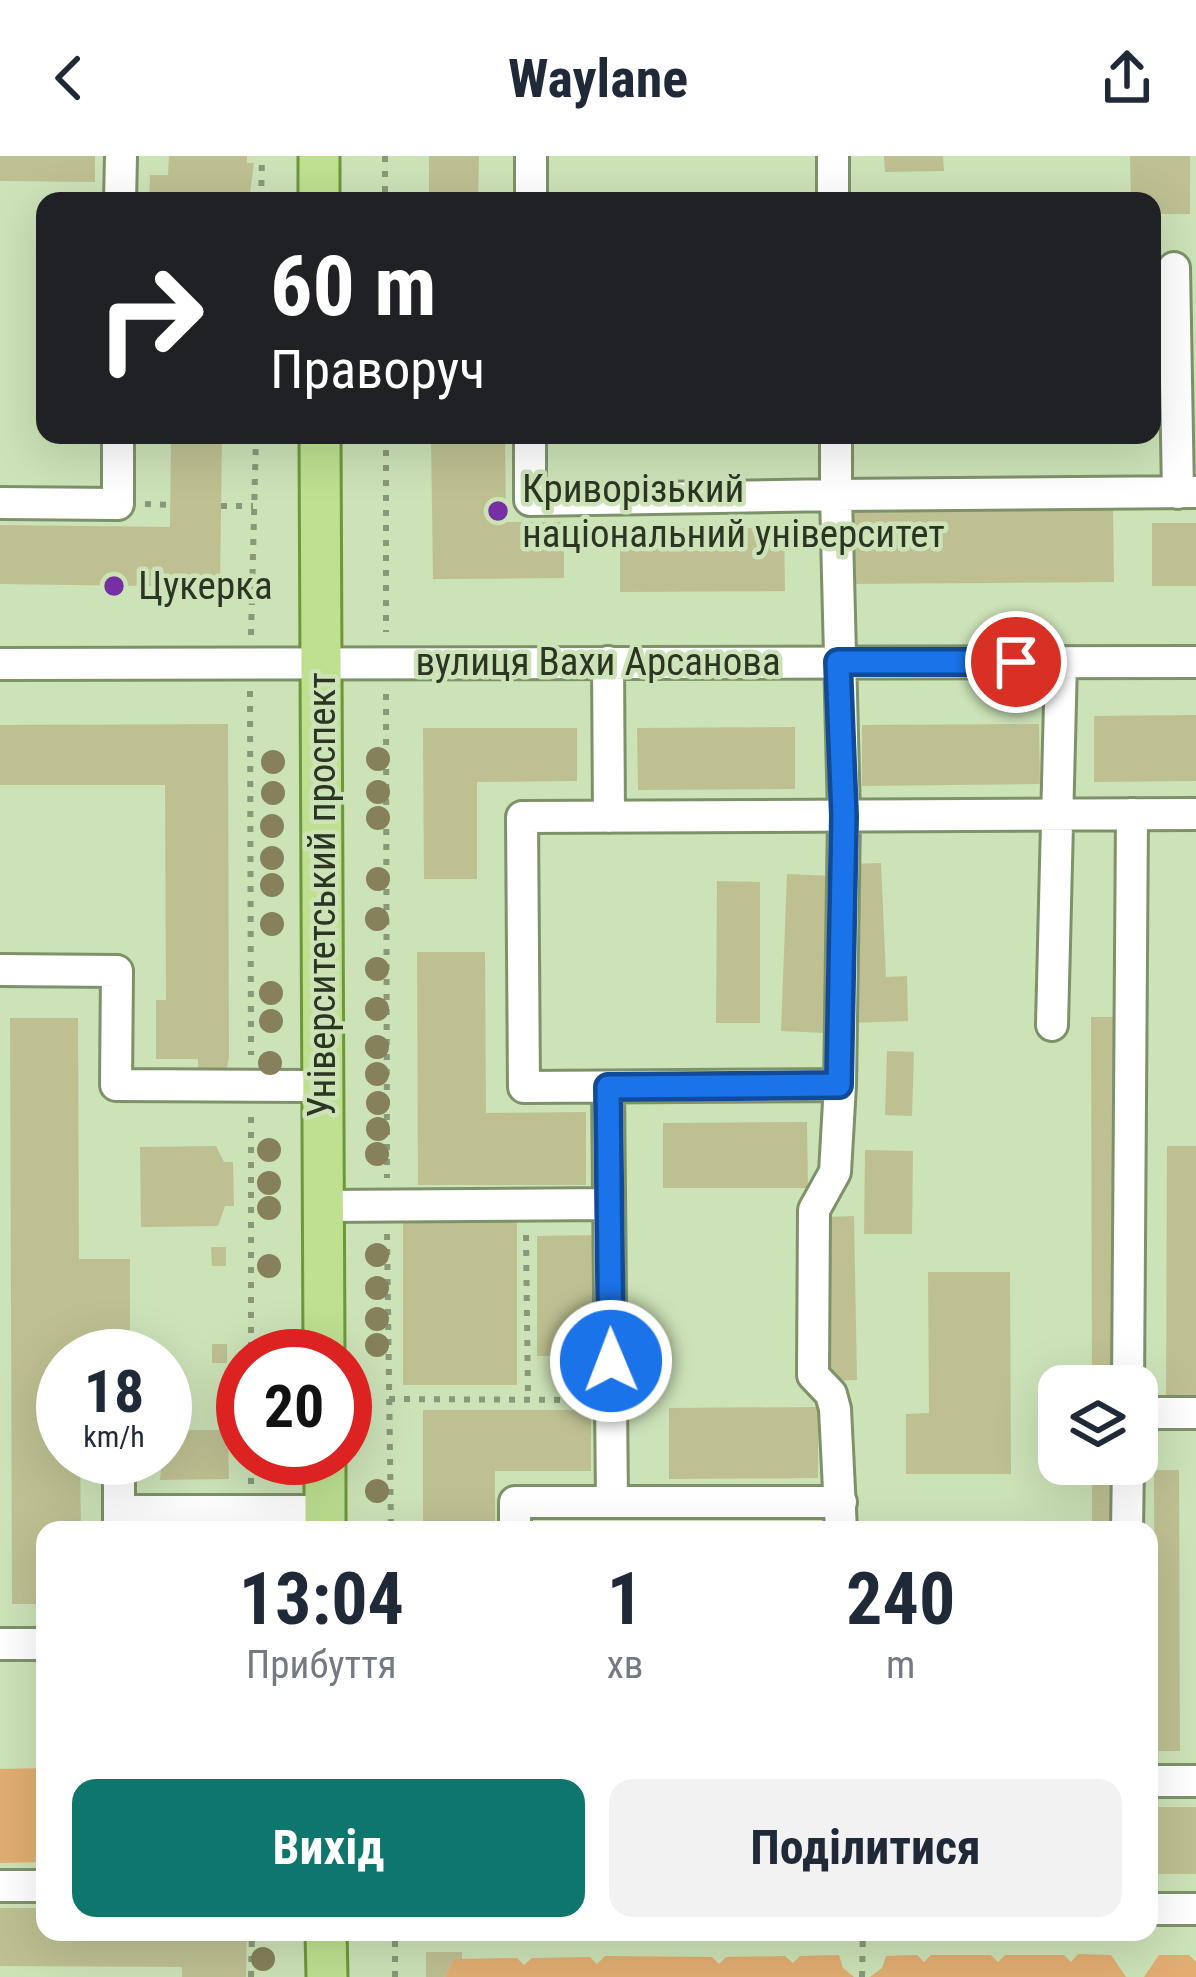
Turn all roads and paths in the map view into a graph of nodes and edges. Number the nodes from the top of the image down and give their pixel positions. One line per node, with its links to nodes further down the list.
1 (121, 156): 7 (street)
2 (262, 156): 8 (path)
3 (319, 156): 9 (main road)
4 (386, 156): 10 (path)
5 (531, 156): 11 (street)
6 (833, 156): 12 (street)
7 (120, 192)
8 (261, 192)
9 (319, 192)
10 (386, 192)
11 (531, 192)
12 (833, 192)
13 (1174, 268): 20 (street)
14 (118, 444): 22 (street)
15 (256, 444): 24 (path)
16 (320, 444): 26 (main road, Університетський проспект)
17 (386, 444): 27 (path)
18 (530, 444): 21 (street)
19 (836, 444): 21 (street)
20 (1187, 492): 21 (street)
21 (836, 495): 29 (street)
22 (0, 503)
23 (221, 506): 24 (path)
24 (254, 506): 25 (path)
25 (250, 662): 26 (street, вулиця Вахи Арсанова); 32 (street, вулиця Вахи Арсанова); 41 (path)
26 (321, 662): 27 (street, вулиця Вахи Арсанова); 42 (main road, Університетський проспект)
27 (386, 662): 28 (street, вулиця Вахи Арсанова); 46 (path)
28 (608, 662): 29 (street, вулиця Вахи Арсанова); 37 (street)
29 (838, 662): 30 (street, вулиця Вахи Арсанова); 36 (street)
30 (1060, 662): 31 (street, вулиця Вахи Арсанова); 33 (street)
31 (1196, 662)
32 (0, 664)
33 (1060, 814): 34 (street); 36 (street); 39 (street)
34 (1132, 814): 35 (street); 50 (street)
35 (1196, 814)
36 (844, 816): 37 (street); 40 (street)
37 (609, 817): 43 (street)
38 (0, 970): 41 (street)
39 (1052, 1025)
40 (839, 1085): 43 (street); 61 (street)
41 (250, 1086): 42 (street); 48 (path)
42 (323, 1086): 47 (main road, Університетський проспект)
43 (608, 1087): 45 (street)
44 (526, 1204): 45 (street); 46 (street); 52 (path)
45 (609, 1204): 53 (street)
46 (387, 1205): 47 (street); 51 (path)
47 (324, 1206): 49 (main road, Університетський проспект)
48 (251, 1329)
49 (324, 1329)
50 (1128, 1365)
51 (389, 1399): 52 (path); 64 (path)
52 (528, 1400): 53 (path)
53 (611, 1400): 59 (street)
54 (1196, 1413): 55 (street)
55 (1158, 1414)
56 (118, 1485): 62 (street)
57 (325, 1485): 63 (main road)
58 (1128, 1485): 66 (street)
59 (612, 1502): 60 (street); 65 (street)
60 (791, 1516): 61 (street)
61 (841, 1516)
62 (119, 1520): 63 (street)
63 (325, 1521)
64 (391, 1521)
65 (515, 1521)
66 (1127, 1521)
67 (0, 1644): 68 (street)
68 (36, 1644)
69 (1158, 1781): 70 (street)
70 (1196, 1781)
71 (0, 1886): 72 (street)
72 (36, 1886)
73 (1158, 1909): 74 (street)
74 (1196, 1909)
75 (251, 1941): 79 (path)
76 (326, 1941): 80 (main road)
77 (395, 1941): 81 (path)
78 (862, 1941): 82 (path)
79 (251, 1977)
80 (327, 1977)
81 (395, 1977)
82 (862, 1977)

